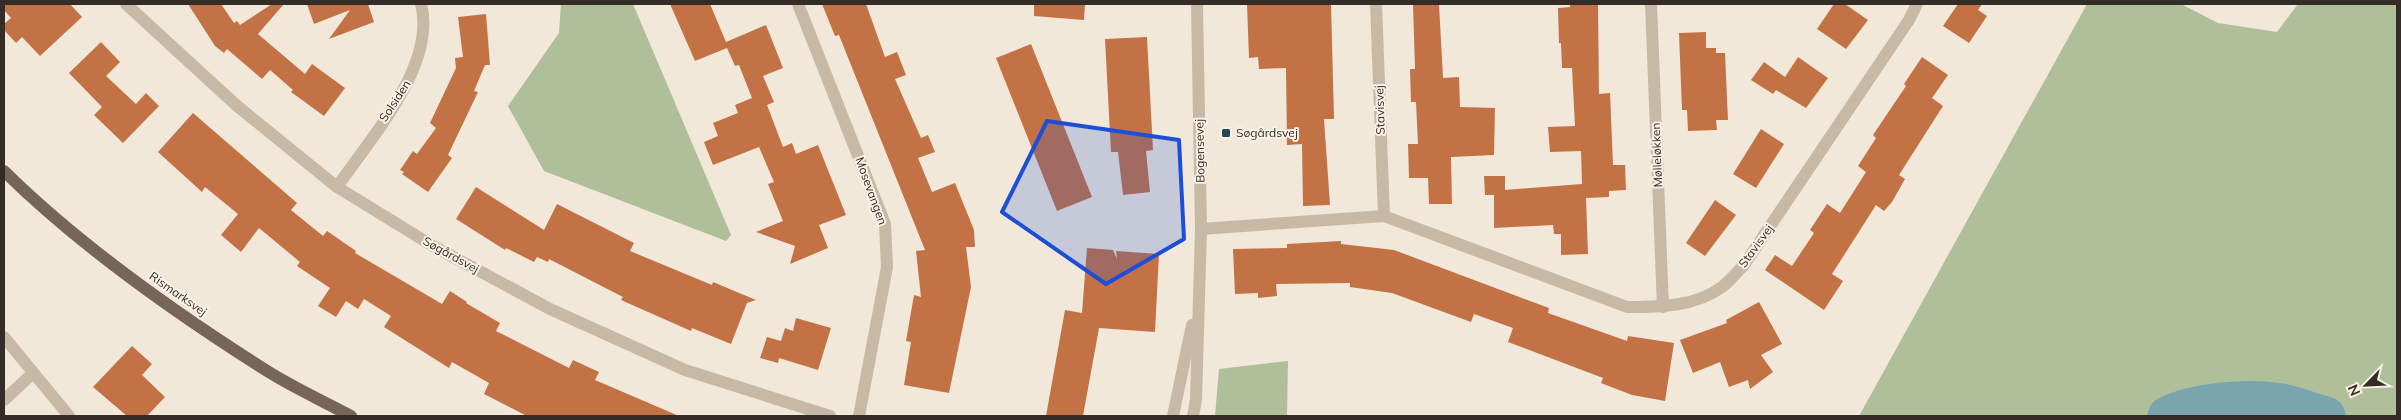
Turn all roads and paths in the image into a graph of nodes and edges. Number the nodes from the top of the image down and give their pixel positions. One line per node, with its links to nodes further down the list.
1 (126, 4): 9 (street, Søgårdsvej)
2 (422, 4): 9 (street, Solsiden)
3 (798, 4): 20 (street, Mosevangen)
4 (1197, 4): 11 (street, Bogensevej)
5 (1376, 4): 10 (street, Stavisvej)
6 (1651, 4): 13 (street, Mølleløkken)
7 (1917, 4): 13 (street, Stavisvej)
8 (4, 171): 18 (main road, Rismarksvej)
9 (337, 187): 19 (street, Søgårdsvej)
10 (1384, 216): 11 (street, Stavisvej); 13 (street, Stavisvej)
11 (1201, 229): 12 (street, Bogensevej)
12 (1198, 298): 21 (street, Bogensevej); 22 (street, Bogensevej)
13 (1663, 307)
14 (4, 337): 15 (street)
15 (32, 374): 16 (street); 17 (street)
16 (4, 400)
17 (69, 416)
18 (351, 416)
19 (830, 416)
20 (859, 416)
21 (1173, 416)
22 (1193, 416)

